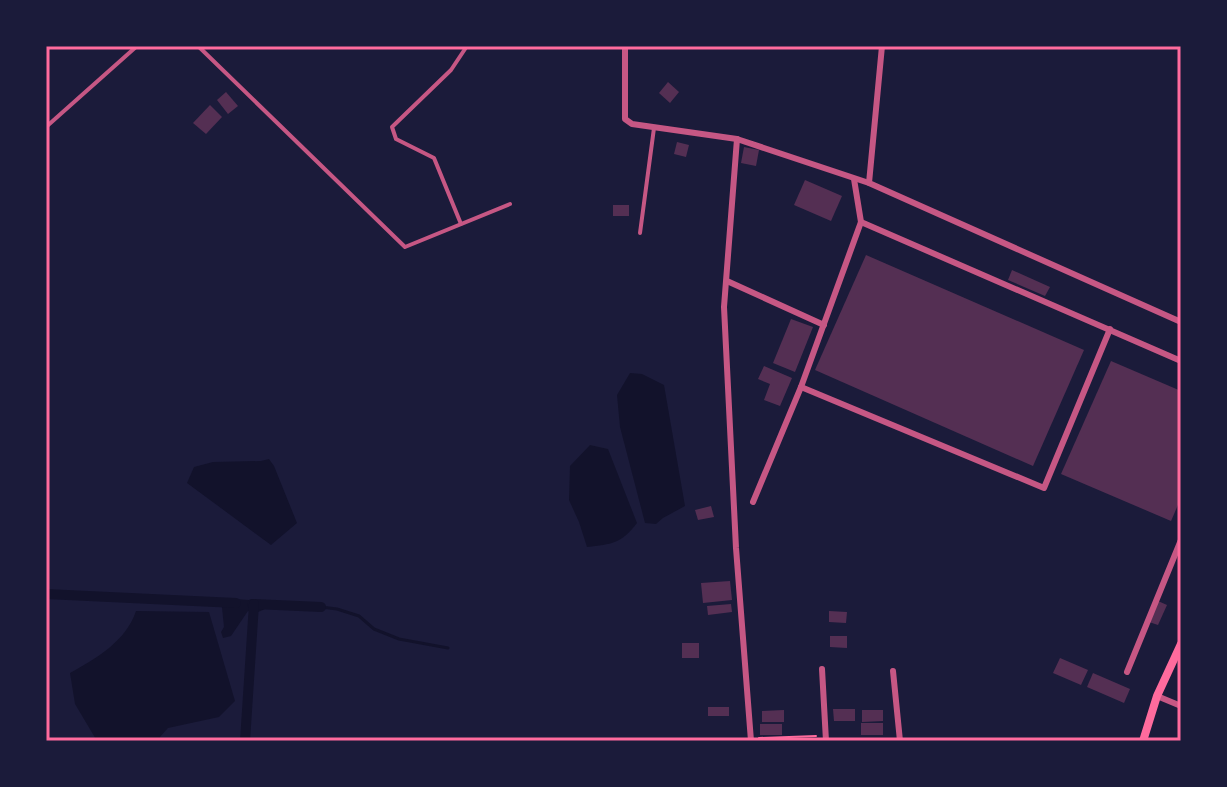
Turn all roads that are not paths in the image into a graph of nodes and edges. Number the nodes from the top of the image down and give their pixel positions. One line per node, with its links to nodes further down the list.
1 (137, 46): 6 (street)
2 (198, 46): 13 (street)
3 (467, 46): 13 (street)
4 (625, 46): 7 (street)
5 (882, 46): 10 (street)
6 (46, 127)
7 (654, 127): 8 (street); 14 (street)
8 (737, 139): 9 (street); 15 (street)
9 (854, 179): 10 (street); 12 (street)
10 (869, 183): 16 (street)
11 (510, 204): 13 (street)
12 (861, 222): 17 (street); 18 (street)
13 (461, 224)
14 (640, 233)
15 (727, 281): 17 (street); 30 (street)
16 (1181, 322)
17 (824, 325): 20 (street)
18 (1110, 329): 19 (street); 20 (street)
19 (1181, 361)
20 (801, 387): 21 (street)
21 (753, 502)
22 (1181, 540): 26 (street)
23 (1181, 644): 27 (main road)
24 (822, 669): 29 (street)
25 (893, 671): 31 (street)
26 (1127, 672)
27 (1157, 696): 28 (street); 32 (main road)
28 (1181, 706)
29 (826, 738)
30 (750, 740)
31 (900, 741)
32 (1143, 741)

